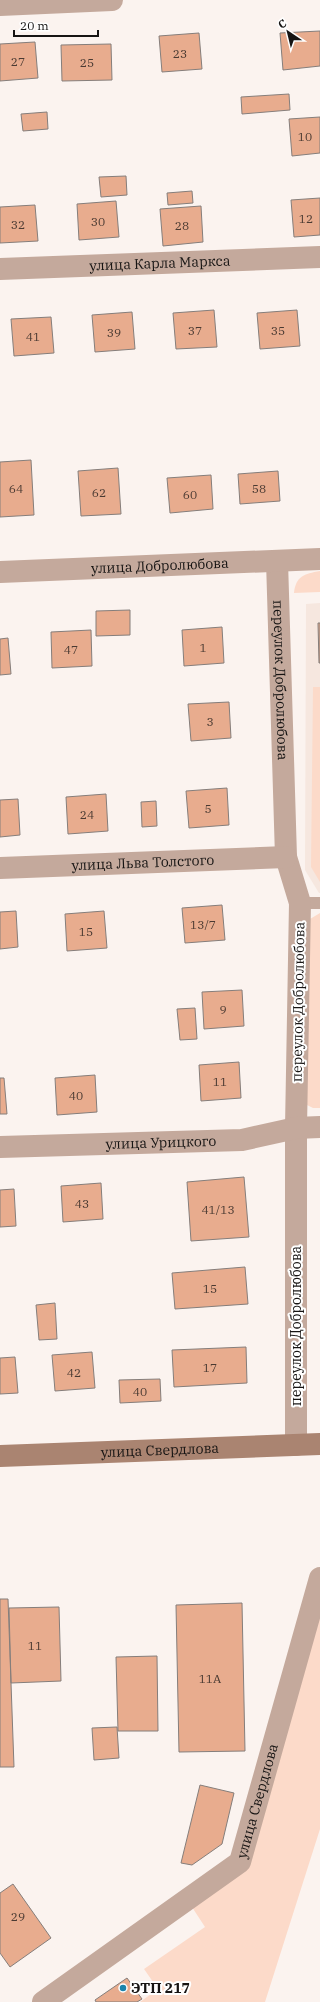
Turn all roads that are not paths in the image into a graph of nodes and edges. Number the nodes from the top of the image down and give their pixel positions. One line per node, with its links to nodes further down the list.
1 (112, 0): 2 (street)
2 (0, 5)
3 (320, 257): 4 (street, улица Карла Маркса)
4 (0, 269)
5 (320, 559): 6 (street, улица Добролюбова)
6 (277, 561): 7 (street, улица Добролюбова); 8 (street, переулок Добролюбова)
7 (0, 572)
8 (286, 857): 9 (street, улица Льва Толстого); 10 (street, переулок Добролюбова)
9 (0, 868)
10 (310, 903): 12 (street, переулок Добролюбова)
11 (320, 1127): 12 (street, улица Урицкого)
12 (296, 1128): 13 (street, улица Урицкого); 15 (street, переулок Добролюбова)
13 (0, 1148)
14 (320, 1444): 15 (main road, улица Свердлова)
15 (296, 1445): 16 (main road, улица Свердлова)
16 (0, 1456)
17 (320, 1578): 18 (street, улица Свердлова)
18 (43, 2002)

